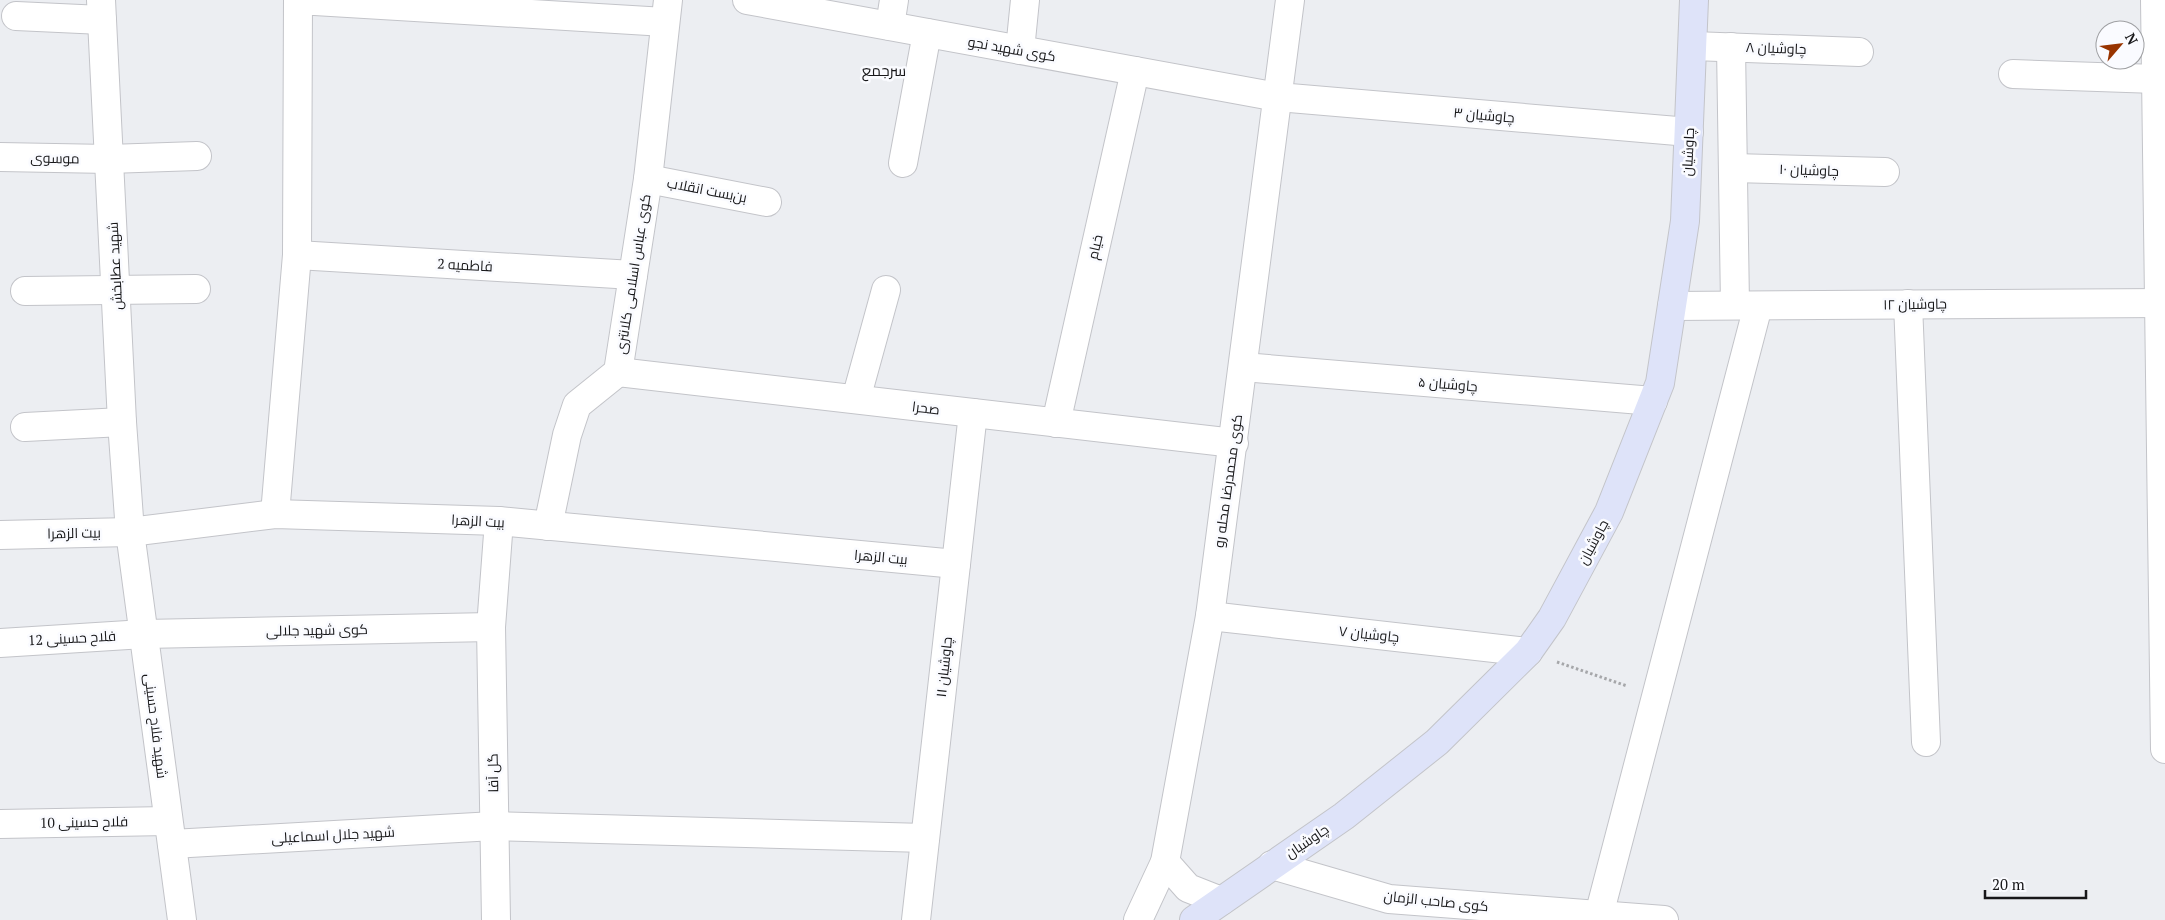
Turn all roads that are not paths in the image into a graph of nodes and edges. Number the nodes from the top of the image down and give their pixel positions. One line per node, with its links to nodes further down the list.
1 (747, 0): 10 (street, کوی شهید نجو)
2 (894, 0): 10 (street)
3 (1025, 0): 14 (street)
4 (1290, 0): 19 (street, کوی محمدرضا محله رو)
5 (1694, 0): 12 (main road, چاوشیان)
6 (2155, 0): 18 (street)
7 (102, 10): 9 (street); 23 (street, شهید عطابخش)
8 (666, 11): 27 (street, کوی عباس اسلامی کلانتری); 29 (street)
9 (16, 16)
10 (890, 26): 11 (street, کوی شهید نجو)
11 (927, 33): 14 (street, کوی شهید نجو); 24 (street)
12 (1693, 46): 13 (street, چاوشیان ۸); 20 (main road, چاوشیان)
13 (1731, 47): 15 (street, چاوشیان ۸); 25 (street)
14 (1020, 50): 16 (street, کوی شهید نجو)
15 (1859, 52)
16 (1135, 71): 19 (street, کوی شهید نجو); 45 (street, خیام)
17 (2013, 74): 18 (street)
18 (2156, 79): 35 (street)
19 (1278, 98): 20 (street, چاوشیان ۳); 39 (street, کوی محمدرضا محله رو)
20 (1689, 132): 37 (main road, چاوشیان)
21 (197, 156): 23 (street, موسوی)
22 (0, 157): 23 (street, موسوی)
23 (109, 159): 32 (street, شهید عطابخش)
24 (903, 163)
25 (1733, 168): 26 (street, چاوشیان ۱۰); 38 (street)
26 (1885, 172)
27 (648, 179): 28 (street, بن‌بست انقلاب); 30 (street, کوی عباس اسلامی کلانتری)
28 (767, 202)
29 (297, 255): 30 (street, فاطمیه 2); 48 (street)
30 (633, 275): 40 (street, کوی عباس اسلامی کلانتری)
31 (196, 289): 32 (street)
32 (116, 290): 34 (street); 44 (street, شهید عطابخش)
33 (886, 290): 41 (street)
34 (25, 292)
35 (2162, 302): 36 (street, چاوشیان ۱۲); 52 (street)
36 (1908, 304): 38 (street, چاوشیان ۱۲); 61 (street)
37 (1672, 306): 38 (street, چاوشیان ۱۲); 42 (main road, چاوشیان)
38 (1747, 306): 71 (street)
39 (1243, 367): 42 (street, چاوشیان ۵); 47 (street, کوی محمدرضا محله رو)
40 (618, 372): 41 (street, صحرا); 50 (street, کوی عباس اسلامی کلانتری)
41 (856, 400): 43 (street, صحرا)
42 (1653, 402): 59 (main road, چاوشیان)
43 (973, 413): 45 (street, صحرا); 54 (street, چاوشیان ۱۱)
44 (122, 422): 46 (street); 51 (street, شهید عطابخش)
45 (1056, 423): 47 (street, صحرا)
46 (25, 428)
47 (1234, 443): 55 (street, کوی محمدرضا محله رو)
48 (275, 514): 49 (street, بیت الزهرا); 51 (street, بیت الزهرا)
49 (499, 521): 50 (street, بیت الزهرا); 56 (street, گل آقا)
50 (548, 526): 54 (street, بیت الزهرا)
51 (130, 532): 53 (street, بیت الزهرا); 57 (street, شهید فلاح حسینی)
52 (2163, 534): 60 (street)
53 (0, 535)
54 (956, 564): 66 (street, چاوشیان ۱۱)
55 (1210, 616): 59 (street, چاوشیان ۷); 67 (street, کوی محمدرضا محله رو)
56 (490, 626): 57 (street, کوی شهید جلالی); 64 (street, گل آقا)
57 (144, 634): 58 (street, فلاح حسینی 12); 65 (street, شهید فلاح حسینی)
58 (0, 643)
59 (1528, 652): 68 (main road, چاوشیان)
60 (2165, 675): 62 (street)
61 (1926, 742)
62 (2165, 749)
63 (0, 824): 65 (street, فلاح حسینی 10)
64 (494, 826): 65 (street, شهید جلال اسماعیلی); 66 (street, شهید جلال اسماعیلی); 74 (street, گل آقا)
65 (170, 832): 73 (street, شهید فلاح حسینی)
66 (925, 838): 75 (street, چاوشیان ۱۱)
67 (1165, 862): 69 (street); 76 (street, کوی محمدرضا محله رو)
68 (1272, 864): 69 (main road, چاوشیان); 70 (street, کوی صاحب الزمان)
69 (1221, 901): 77 (main road, چاوشیان)
70 (1389, 909): 71 (street, کوی صاحب الزمان)
71 (1599, 915): 72 (street, کوی صاحب الزمان)
72 (1634, 919): 78 (street, کوی صاحب الزمان)
73 (182, 920)
74 (496, 920)
75 (916, 920)
76 (1138, 920)
77 (1194, 920)
78 (1664, 920)

